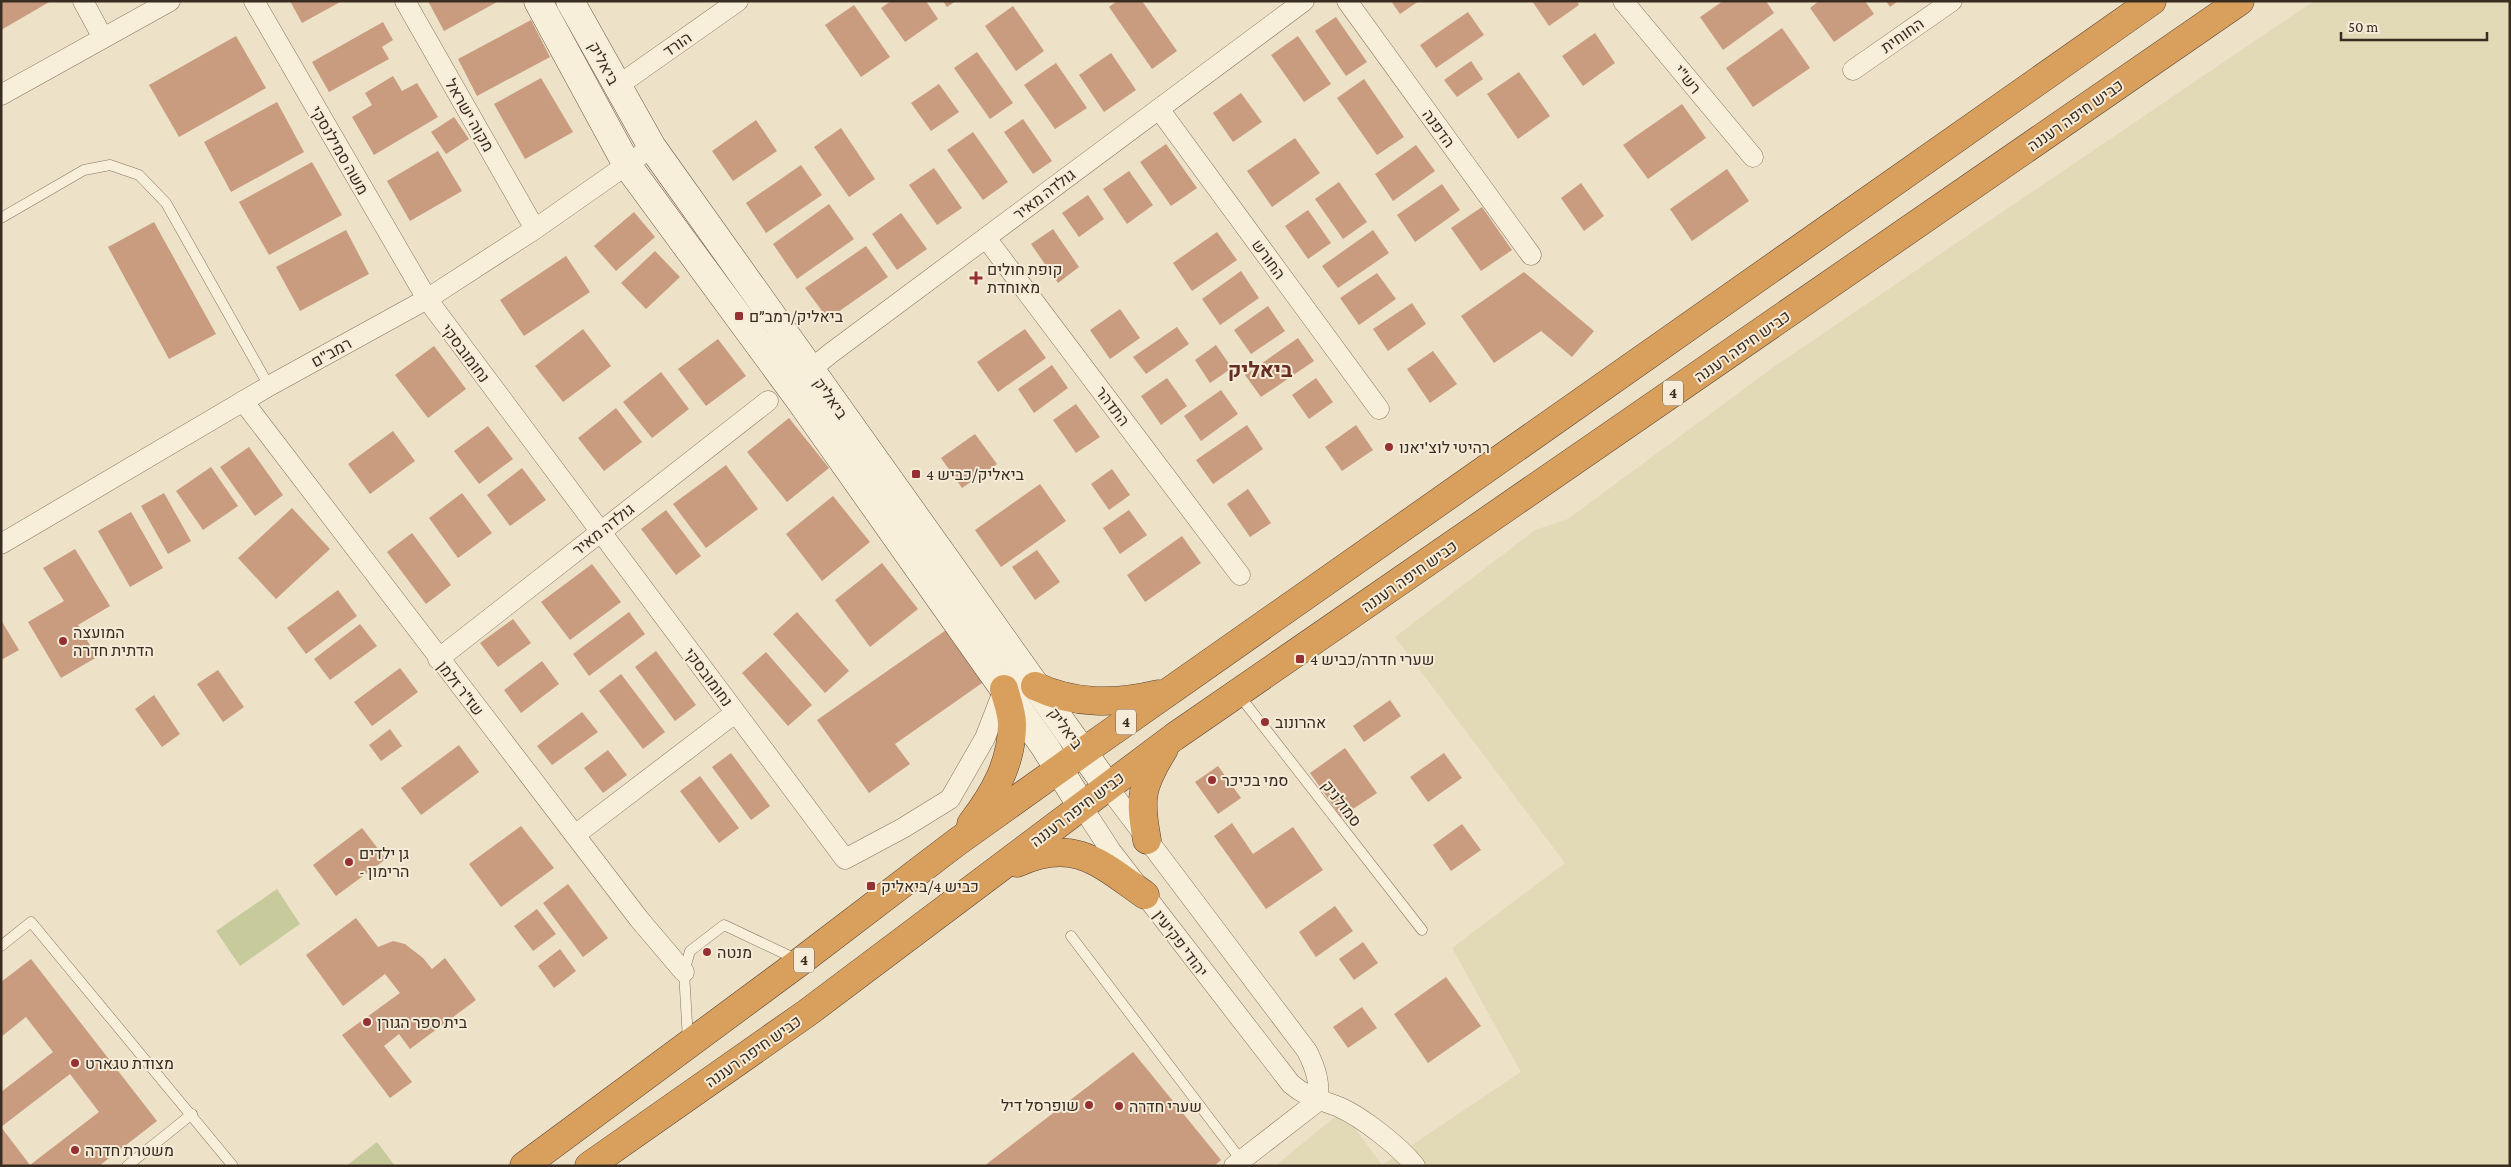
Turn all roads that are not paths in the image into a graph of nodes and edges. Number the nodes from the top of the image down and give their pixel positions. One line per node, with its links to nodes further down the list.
1 (83, 1): 14 (street)
2 (170, 1): 14 (street)
3 (254, 1): 26 (street, משה סמילנסקי)
4 (405, 1): 23 (street, מקוה ישראל)
5 (538, 1): 21 (main road, ביאליק)
6 (570, 1): 16 (main road, ביאליק)
7 (738, 1): 16 (street, הורד)
8 (1304, 1): 18 (street, גולדה מאיר)
9 (1347, 1): 25 (street, הדפנה)
10 (1623, 1): 20 (street, רש"י)
11 (1952, 1): 15 (street, החוחית)
12 (2152, 1): 39 (highway, 4)
13 (2240, 1): 40 (highway, כביש חיפה רעננה / 4)
14 (103, 38): 17 (street)
15 (1853, 70)
16 (616, 87): 19 (main road, ביאליק)
17 (1, 95)
18 (1159, 109): 24 (street, גולדה מאיר); 32 (street, החורש)
19 (652, 147): 21 (street, רמב"ם); 27 (main road, ביאליק)
20 (1753, 157)
21 (627, 165): 23 (street, רמב"ם); 29 (main road, ביאליק)
22 (1, 218): 28 (lane)
23 (535, 229): 26 (street, רמב"ם)
24 (986, 238): 27 (street, גולדה מאיר); 35 (street, התדהר)
25 (1531, 255)
26 (427, 299): 28 (street, רמב"ם); 33 (street, נחומובסקי)
27 (810, 370): 29 (street); 37 (main road, ביאליק)
28 (269, 386): 30 (street, רמב"ם)
29 (799, 398): 38 (main road, ביאליק)
30 (243, 401): 34 (street, רמב"ם); 36 (street, שז"ר זלמן)
31 (768, 401): 33 (street, גולדה מאיר)
32 (1379, 409)
33 (600, 531): 36 (street, גולדה מאיר); 41 (street, נחומובסקי)
34 (1, 544)
35 (1240, 575)
36 (438, 659): 47 (street, שז"ר זלמן)
37 (1035, 686): 39 (highway); 43 (main road, ביאליק)
38 (1004, 689): 41 (street, נחומובסקי); 44 (main road, ביאליק); 49 (highway)
39 (1170, 691): 43 (highway, 4)
40 (1238, 694): 42 (highway, כביש חיפה רעננה / 4); 52 (lane, סמולניק)
41 (735, 713): 47 (street)
42 (1174, 737): 45 (highway, כביש חיפה רעננה / 4); 48 (highway)
43 (1083, 752): 44 (highway, 4); 45 (main road, ביאליק)
44 (1060, 769): 46 (main road, יהודי פקיעין); 49 (highway, 4)
45 (1107, 786): 46 (highway, כביש חיפה רעננה / 4); 48 (street)
46 (1080, 805): 50 (highway, כביש חיפה רעננה / 4); 51 (street, יהודי פקיעין)
47 (575, 835): 56 (street, שז"ר זלמן)
48 (1147, 840): 58 (street)
49 (957, 842): 55 (highway, 4)
50 (987, 878): 51 (highway); 64 (highway, כביש חיפה רעננה / 4)
51 (1145, 895): 58 (street, יהודי פקיעין)
52 (1422, 930)
53 (1071, 936): 60 (lane)
54 (1, 946): 59 (lane)
55 (802, 962): 56 (lane); 57 (highway, 4)
56 (684, 972): 57 (lane)
57 (688, 1044): 63 (highway, 4)
58 (1318, 1102): 60 (street); 65 (street, יהודי פקיעין)
59 (192, 1114): 61 (lane); 62 (lane)
60 (1238, 1163)
61 (127, 1166)
62 (233, 1166)
63 (524, 1166)
64 (588, 1166)
65 (1414, 1166)

